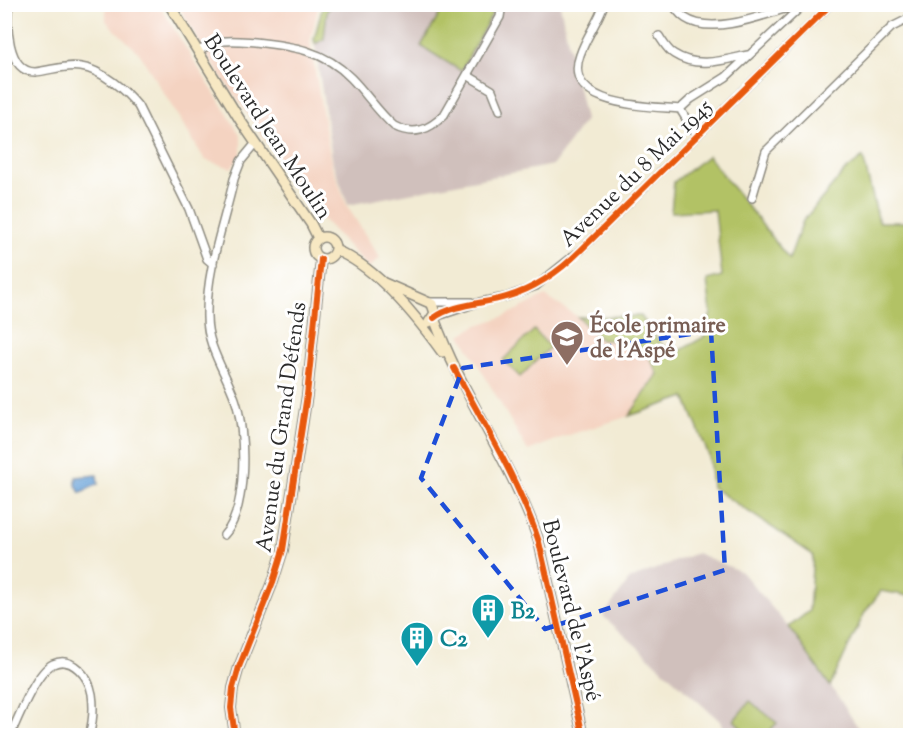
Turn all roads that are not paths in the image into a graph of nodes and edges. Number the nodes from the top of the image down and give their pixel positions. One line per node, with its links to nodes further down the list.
1 (9, 4): 21 (street)
2 (169, 4): 10 (street, Boulevard Jean Moulin)
3 (502, 4): 12 (street)
4 (604, 4): 13 (street)
5 (672, 4): 6 (street)
6 (802, 4): 11 (street)
7 (831, 4): 15 (street, Avenue du 8 Mai 1945)
8 (910, 18): 17 (street)
9 (659, 36): 11 (street)
10 (198, 51): 12 (street); 16 (street, Boulevard Jean Moulin)
11 (751, 54): 13 (street)
12 (467, 75): 14 (street)
13 (680, 109): 15 (street)
14 (500, 110)
15 (697, 136): 24 (street, Avenue du 8 Mai 1945)
16 (256, 143): 18 (street, Boulevard Jean Moulin); 21 (street)
17 (752, 198)
18 (318, 238): 19 (street); 20 (street)
19 (335, 250): 20 (street); 22 (street)
20 (321, 259): 32 (street, Avenue du Grand Défends)
21 (213, 264): 29 (street)
22 (377, 279): 23 (street); 25 (street)
23 (428, 302): 24 (street, Avenue du 8 Mai 1945); 25 (street); 26 (street)
24 (480, 302): 26 (street, Avenue du 8 Mai 1945)
25 (413, 315): 27 (street)
26 (434, 317): 27 (street); 28 (street, Boulevard de l'Aspé)
27 (420, 323): 28 (street, Boulevard de l'Aspé)
28 (453, 368): 33 (street, Boulevard de l'Aspé)
29 (224, 535)
30 (10, 735): 31 (street)
31 (90, 735)
32 (235, 735)
33 (583, 735)

